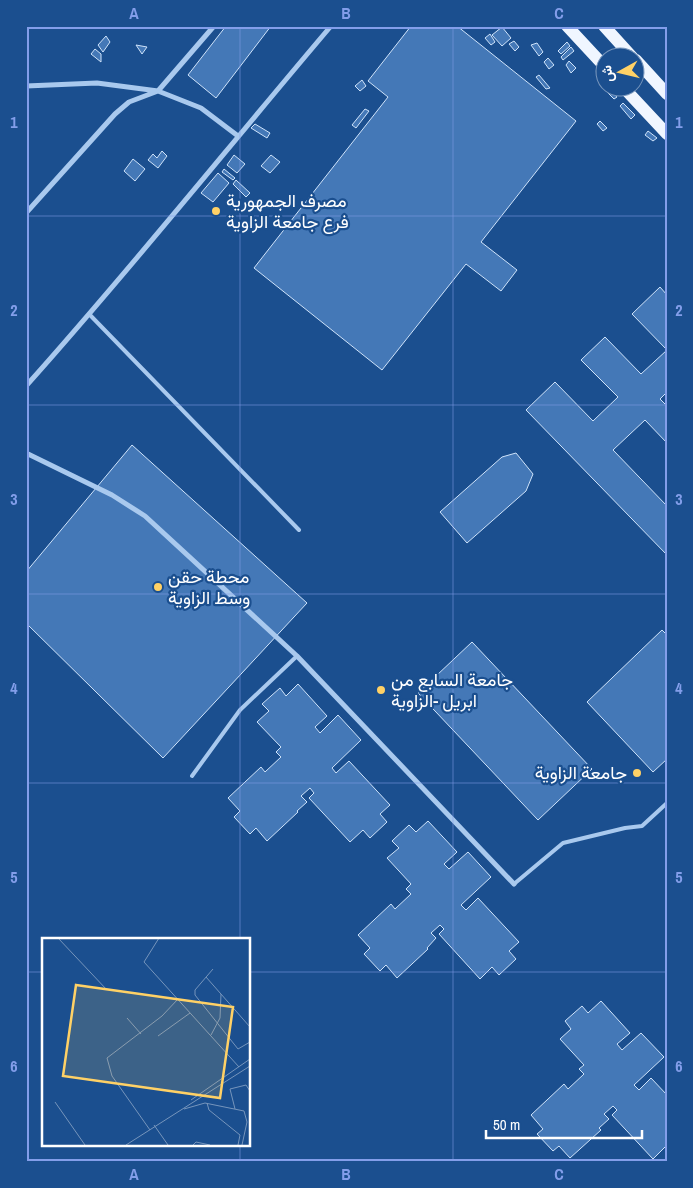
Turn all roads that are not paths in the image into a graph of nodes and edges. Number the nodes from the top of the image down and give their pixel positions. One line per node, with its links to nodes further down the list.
1 (214, 26): 9 (street)
2 (331, 26): 13 (street)
3 (567, 26): 6 (main road)
4 (604, 26): 5 (main road)
5 (624, 48)
6 (596, 57)
7 (646, 72): 10 (main road)
8 (26, 86): 9 (street)
9 (158, 90): 13 (street); 14 (street)
10 (667, 94)
11 (633, 98): 12 (main road)
12 (667, 134)
13 (238, 136): 15 (street)
14 (26, 213)
15 (90, 314): 16 (street); 18 (lane)
16 (26, 386)
17 (26, 453): 19 (street)
18 (299, 530)
19 (297, 656): 20 (lane); 22 (street)
20 (192, 776)
21 (667, 803): 22 (lane)
22 (514, 884)

